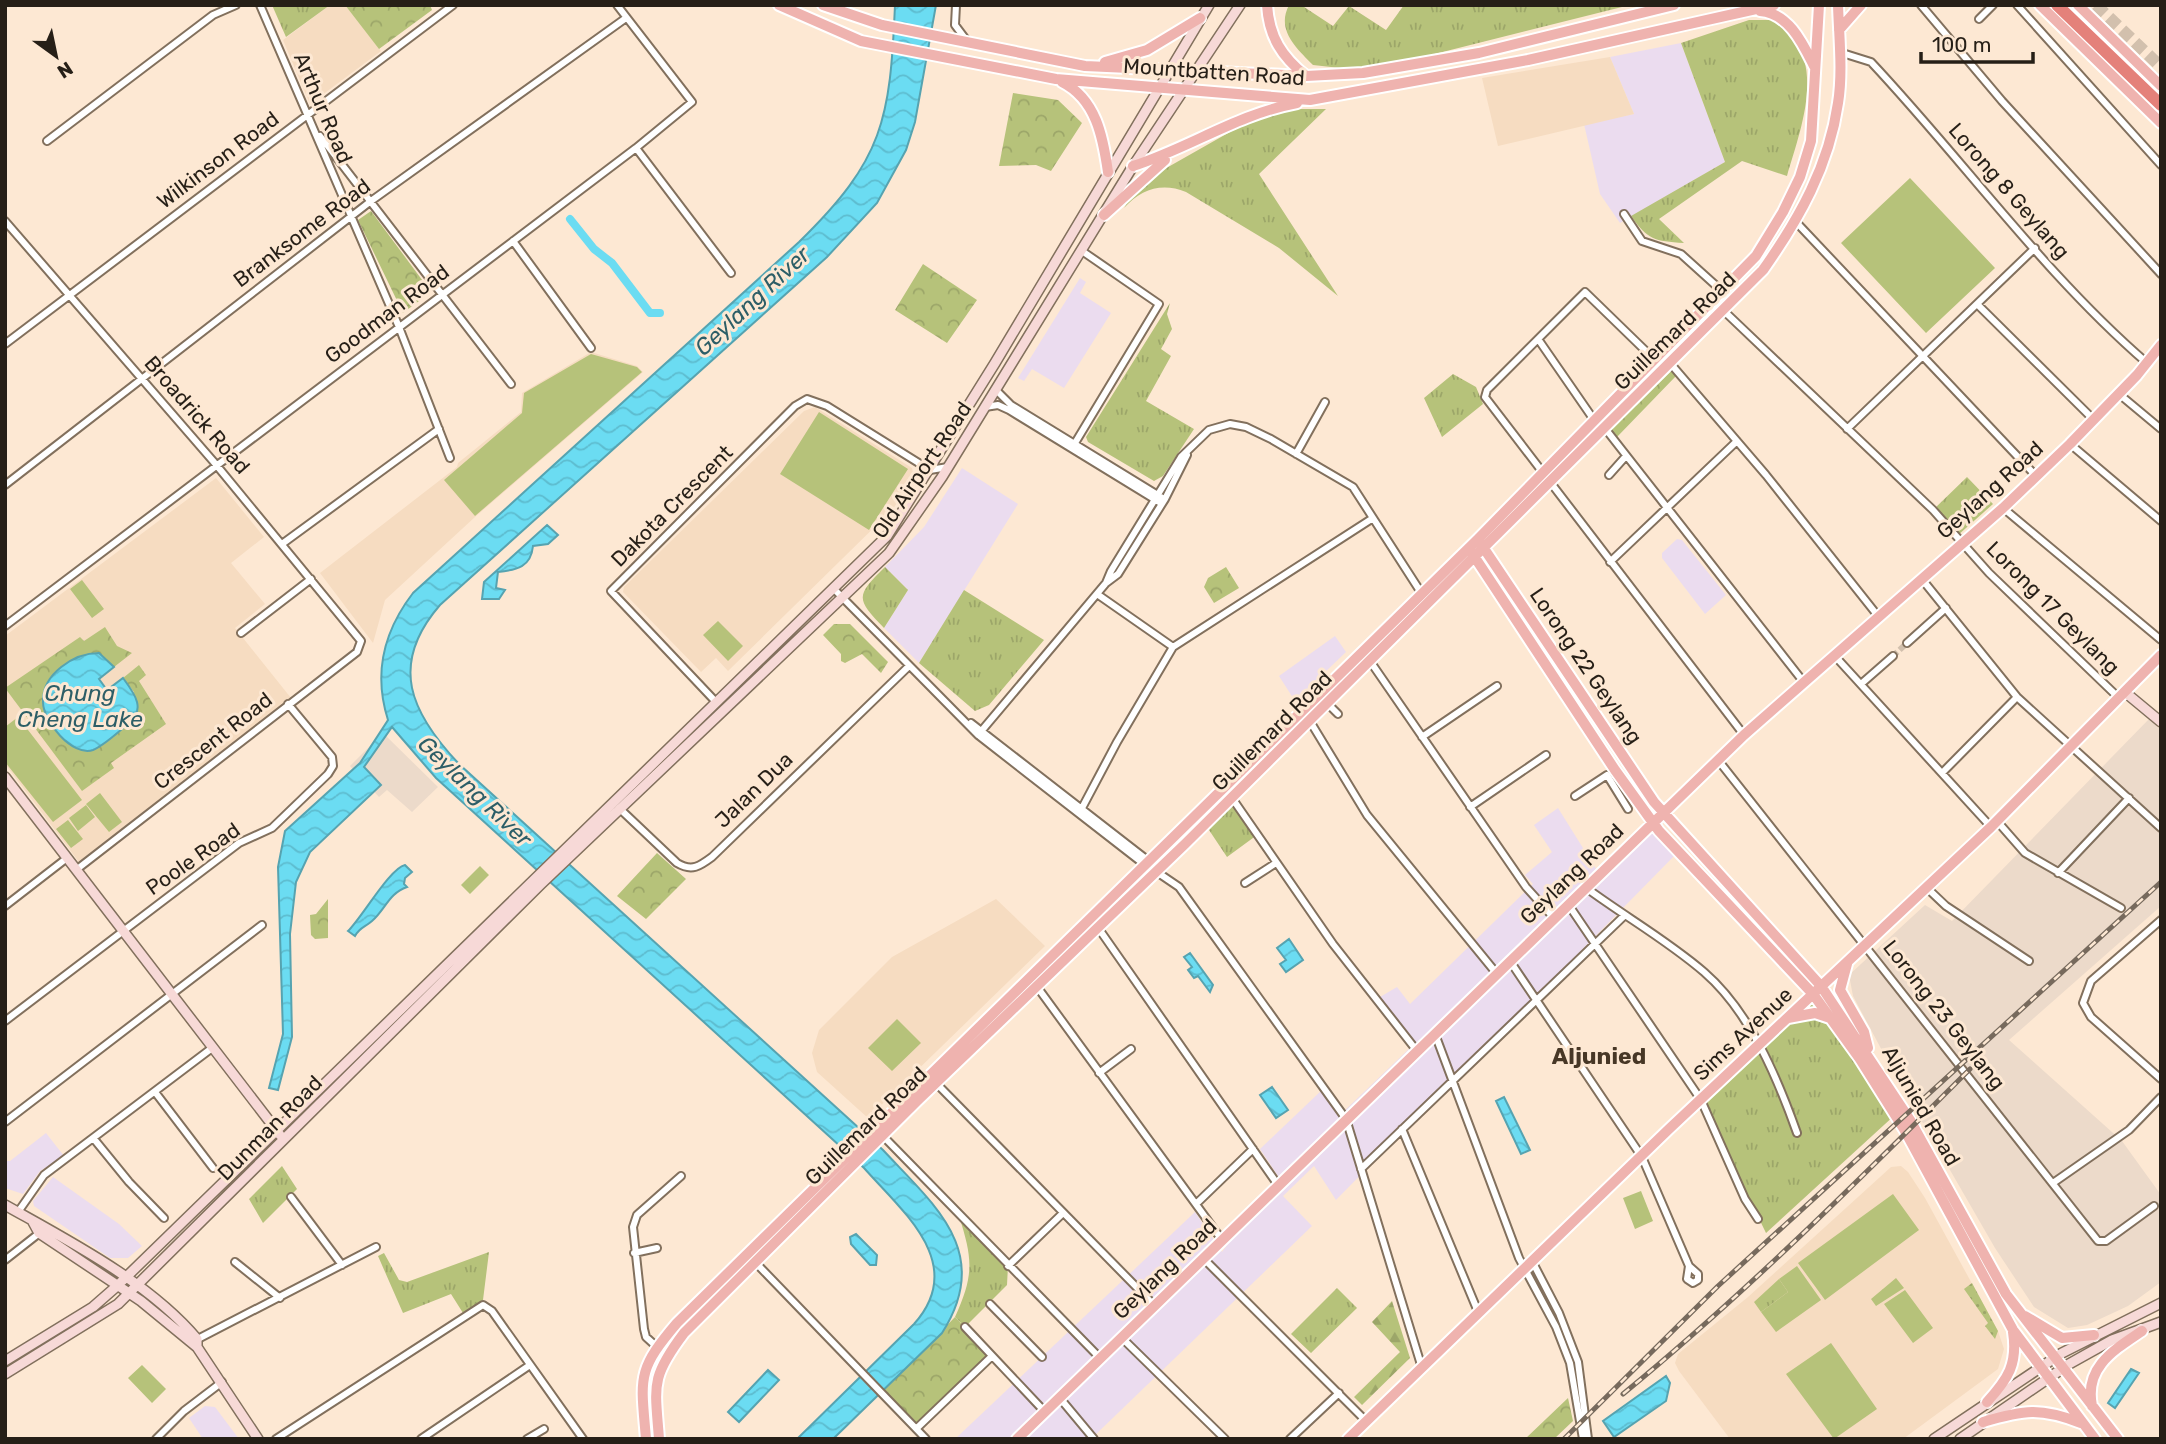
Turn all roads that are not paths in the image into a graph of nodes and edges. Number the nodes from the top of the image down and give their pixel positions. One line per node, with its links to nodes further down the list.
1 (236, 5): 43 (street)
2 (260, 5): 40 (street, Arthur Road)
3 (453, 5): 40 (street, Wilkinson Road)
4 (617, 5): 23 (street, Goodman Road)
5 (779, 5): 34 (main road, Mountbatten Road)
6 (823, 5): 27 (main road, Mountbatten Road)
7 (956, 5): 27 (street)
8 (1209, 5): 24 (main road, Old Airport Road)
9 (1240, 5): 32 (main road, Old Airport Road)
10 (1267, 5): 33 (main road)
11 (1674, 5): 33 (main road, Mountbatten Road)
12 (1774, 5): 22 (main road, Mountbatten Road)
13 (1819, 5): 30 (main road, Guillemard Road)
14 (1838, 5): 26 (main road, Guillemard Road)
15 (1859, 5): 26 (main road)
16 (1921, 5): 59 (street)
17 (1993, 5): 25 (street)
18 (2017, 5): 46 (street)
19 (2040, 5): 41 (main road)
20 (2057, 5): 39 (highway)
21 (2078, 5): 35 (main road)
22 (1754, 11): 30 (main road); 38 (main road, Mountbatten Road)
23 (626, 18): 45 (street, Goodman Road); 49 (street, Branksome Road)
24 (1200, 18): 29 (main road); 31 (main road, Old Airport Road)
25 (1979, 19)
26 (1839, 26): 28 (main road, Guillemard Road)
27 (970, 44): 29 (main road, Mountbatten Road)
28 (1839, 52): 54 (main road, Guillemard Road); 56 (street, Lorong 8 Geylang)
29 (1085, 66): 31 (main road, Mountbatten Road)
30 (1814, 66): 60 (main road, Guillemard Road)
31 (1171, 71): 32 (main road, Mountbatten Road); 36 (main road, Old Airport Road)
32 (1194, 72): 33 (main road, Mountbatten Road); 37 (main road, Old Airport Road)
33 (1306, 76)
34 (1056, 79): 36 (main road, Mountbatten Road); 48 (main road)
35 (2161, 86)
36 (1160, 88): 37 (main road, Mountbatten Road); 48 (main road, Old Airport Road)
37 (1183, 89): 38 (main road, Mountbatten Road); 47 (main road, Old Airport Road)
38 (1310, 100): 44 (main road)
39 (2161, 105)
40 (307, 115): 42 (street, Arthur Road); 62 (street, Wilkinson Road)
41 (2161, 123)
42 (314, 129): 49 (street); 52 (street, Arthur Road)
43 (47, 141)
44 (1188, 145): 47 (main road); 50 (main road)
45 (636, 148): 55 (street, Goodman Road); 58 (street)
46 (2161, 165)
47 (1133, 166): 50 (main road, Old Airport Road)
48 (1108, 172): 94 (main road, Old Airport Road)
49 (372, 201): 52 (street, Branksome Road); 61 (street)
50 (1104, 215): 57 (main road, Old Airport Road)
51 (1624, 215): 60 (street)
52 (350, 218): 65 (street, Arthur Road); 74 (street, Branksome Road)
53 (5, 221): 62 (street, Broadrick Road)
54 (1797, 223): 64 (main road, Guillemard Road); 70 (street)
55 (513, 241): 61 (street, Goodman Road); 69 (street)
56 (2035, 248): 63 (street); 73 (street, Lorong 8 Geylang)
57 (1082, 251): 76 (main road, Old Airport Road); 88 (street)
58 (731, 273)
59 (2161, 275)
60 (1724, 293): 71 (main road, Guillemard Road)
61 (442, 294): 65 (street, Goodman Road); 75 (street)
62 (69, 295): 67 (street, Wilkinson Road); 74 (street, Broadrick Road)
63 (1977, 304): 70 (street); 80 (street)
64 (1724, 311): 72 (main road, Guillemard Road); 84 (street, Lorong 17 Geylang)
65 (398, 327): 83 (street, Arthur Road); 92 (street, Goodman Road)
66 (1538, 339): 71 (street); 81 (street); 95 (street)
67 (5, 344)
68 (2161, 345): 73 (main road, Geylang Road)
69 (592, 348)
70 (1921, 358): 84 (street); 97 (street)
71 (1655, 360): 81 (main road, Guillemard Road)
72 (1670, 363): 82 (main road, Guillemard Road); 86 (street)
73 (2147, 363): 77 (main road, Geylang Road)
74 (142, 378): 92 (street, Broadrick Road); 99 (street, Branksome Road)
75 (511, 384)
76 (996, 390): 79 (main road, Old Airport Road); 88 (street)
77 (2119, 394): 80 (main road, Geylang Road); 85 (street)
78 (1325, 402): 89 (street)
79 (985, 407): 88 (street); 93 (main road, Old Airport Road)
80 (2094, 419): 87 (main road, Geylang Road)
81 (1594, 420): 95 (main road, Guillemard Road)
82 (1604, 427): 90 (street); 98 (main road, Guillemard Road)
83 (439, 429): 91 (street, Arthur Road); 107 (street)
84 (1847, 429): 105 (street, Lorong 17 Geylang)
85 (2161, 429)
86 (1737, 441): 101 (street); 117 (street)
87 (2070, 444): 97 (main road, Geylang Road); 104 (street)
88 (1074, 445): 100 (street)
89 (1296, 454): 100 (street); 103 (street)
90 (1626, 456): 96 (street); 101 (street)
91 (450, 458)
92 (217, 465): 107 (street, Broadrick Road); 118 (street, Goodman Road)
93 (948, 467): 94 (street); 115 (main road, Old Airport Road)
94 (930, 470): 112 (main road, Old Airport Road); 134 (street, Dakota Crescent)
95 (1540, 472): 98 (street); 106 (main road, Guillemard Road)
96 (1609, 475)
97 (2036, 475): 102 (main road, Geylang Road)
98 (1548, 482): 106 (main road, Guillemard Road); 109 (street)
99 (5, 485)
100 (1160, 500): 113 (street)
101 (1667, 508): 109 (street); 129 (street)
102 (2003, 508): 105 (main road, Geylang Road); 121 (street)
103 (1373, 518): 114 (street); 123 (street)
104 (2161, 521)
105 (1962, 542): 110 (main road, Geylang Road); 132 (street, Lorong 17 Geylang)
106 (1481, 543): 108 (main road, Guillemard Road); 156 (main road, Lorong 22 Geylang)
107 (282, 544): 111 (street, Broadrick Road)
108 (1471, 553): 114 (main road, Guillemard Road); 127 (main road, Guillemard Road); 157 (main road, Lorong 22 Geylang)
109 (1611, 562): 142 (street)
110 (1921, 578): 116 (street); 117 (main road, Geylang Road)
111 (311, 579): 119 (street); 120 (street, Broadrick Road)
112 (833, 588): 115 (street); 134 (main road, Old Airport Road)
113 (1097, 594): 123 (street); 141 (street)
114 (1422, 594): 137 (main road, Guillemard Road)
115 (841, 597): 128 (street); 152 (main road, Old Airport Road)
116 (1946, 608): 122 (street); 133 (street)
117 (1878, 616): 124 (main road, Geylang Road)
118 (5, 626)
119 (242, 632)
120 (358, 636): 135 (street, Crescent Road)
121 (2161, 640)
122 (1907, 643)
123 (1173, 647): 154 (street)
124 (1834, 654): 129 (main road, Geylang Road); 130 (street)
125 (2161, 655): 132 (main road, Sims Avenue)
126 (1893, 656): 130 (street)
127 (1370, 661): 136 (main road, Guillemard Road); 143 (street)
128 (908, 667): 141 (street); 152 (street, Jalan Dua)
129 (1802, 680): 142 (main road, Geylang Road)
130 (1861, 684): 147 (street)
131 (1497, 686): 143 (street)
132 (2125, 694): 139 (main road, Lorong 17 Geylang); 144 (main road, Sims Avenue)
133 (2017, 697): 144 (street); 147 (street)
134 (716, 702): 152 (main road, Old Airport Road)
135 (288, 704): 163 (street, Crescent Road); 177 (street, Poole Road)
136 (1327, 704): 138 (street); 140 (main road, Guillemard Road)
137 (1303, 711): 140 (street); 162 (main road, Guillemard Road)
138 (1338, 714)
139 (2161, 720)
140 (1310, 721): 151 (main road, Guillemard Road); 183 (street)
141 (980, 732): 154 (street); 162 (street)
142 (1744, 735): 146 (main road, Geylang Road)
143 (1422, 737): 153 (street)
144 (2070, 746): 150 (street); 158 (main road, Sims Avenue)
145 (1546, 755): 153 (street)
146 (1718, 760): 156 (main road, Geylang Road); 179 (street, Lorong 23 Geylang)
147 (1942, 773): 158 (street)
148 (5, 777): 160 (main road)
149 (1575, 796): 155 (street)
150 (2129, 797): 159 (street); 164 (street)
151 (1232, 798): 161 (street); 162 (main road, Guillemard Road)
152 (616, 805): 165 (main road, Old Airport Road)
153 (1470, 807): 173 (street)
154 (1082, 808): 162 (street)
155 (1628, 809)
156 (1663, 813): 157 (main road, Geylang Road); 185 (main road, Aljunied Road)
157 (1653, 823): 167 (main road, Geylang Road); 185 (main road, Aljunied Road)
158 (1994, 824): 164 (street); 168 (main road, Sims Avenue)
159 (2161, 828)
160 (67, 858): 163 (main road); 170 (street)
161 (1276, 863): 166 (street); 195 (street)
162 (1153, 867): 176 (main road, Guillemard Road); 204 (street); 208 (main road, Guillemard Road)
163 (76, 870): 177 (main road)
164 (2057, 873): 171 (street)
165 (539, 880): 207 (main road, Dunman Road); 211 (main road, Dunman Road)
166 (1248, 881)
167 (1585, 887): 169 (main road, Geylang Road); 172 (street)
168 (1926, 887): 179 (main road, Sims Avenue); 182 (street)
169 (1569, 904): 173 (main road, Geylang Road); 178 (street)
170 (5, 906)
171 (2121, 908)
172 (1624, 916): 178 (street); 192 (street)
173 (1554, 918): 181 (main road, Geylang Road)
174 (2161, 920): 198 (street)
175 (261, 925): 186 (street)
176 (1099, 929): 184 (main road, Guillemard Road); 212 (street)
177 (123, 931): 186 (main road); 190 (street, Poole Road)
178 (1595, 943): 187 (street); 203 (street)
179 (1865, 944): 180 (main road, Sims Avenue); 218 (street, Lorong 23 Geylang)
180 (1851, 958): 185 (main road, Sims Avenue); 196 (main road)
181 (1510, 961): 183 (main road, Geylang Road); 187 (street)
182 (2029, 961)
183 (1497, 974): 191 (main road, Geylang Road)
184 (1038, 988): 197 (street); 200 (main road, Guillemard Road)
185 (1817, 990): 188 (main road, Sims Avenue); 189 (main road, Aljunied Road); 196 (main road, Aljunied Road)
186 (171, 994): 193 (main road); 205 (street)
187 (1536, 1001): 199 (street); 213 (street)
188 (1786, 1019): 189 (main road); 192 (main road, Sims Avenue)
189 (1830, 1019): 252 (main road, Aljunied Road)
190 (5, 1021)
191 (1435, 1034): 195 (main road, Geylang Road); 199 (street)
192 (1759, 1045): 203 (main road, Sims Avenue); 209 (street)
193 (212, 1048): 201 (street); 207 (main road)
194 (1131, 1049): 197 (street)
195 (1417, 1051): 204 (main road, Geylang Road)
196 (1871, 1057): 248 (main road, Aljunied Road)
197 (1099, 1073): 221 (street)
198 (2161, 1079)
199 (1453, 1080): 206 (street); 238 (street)
200 (936, 1083): 208 (main road, Guillemard Road); 225 (street)
201 (155, 1092): 210 (street); 215 (street)
202 (2161, 1097): 218 (street)
203 (1701, 1100): 213 (main road, Sims Avenue); 227 (street)
204 (1346, 1119): 216 (street); 219 (main road, Geylang Road)
205 (5, 1122)
206 (1402, 1129): 216 (street); 249 (street)
207 (276, 1131): 211 (main road); 241 (main road, Dunman Road)
208 (880, 1133): 214 (main road, Guillemard Road); 239 (street)
209 (1797, 1133)
210 (94, 1139): 224 (street); 226 (street)
211 (283, 1139): 243 (main road, Dunman Road)
212 (1253, 1149): 219 (street); 221 (street)
213 (1642, 1157): 238 (main road, Sims Avenue); 240 (street)
214 (850, 1160): 236 (main road, Guillemard Road); 257 (main road, Guillemard Road)
215 (213, 1168)
216 (1361, 1169): 264 (street)
217 (681, 1176): 232 (street)
218 (2053, 1183): 223 (street, Lorong 23 Geylang)
219 (1278, 1185): 229 (main road, Geylang Road)
220 (291, 1196): 237 (street)
221 (1196, 1204): 229 (street)
222 (5, 1205): 224 (main road)
223 (2154, 1206)
224 (18, 1212): 228 (main road)
225 (1062, 1214): 239 (street); 247 (street)
226 (164, 1218)
227 (1758, 1219)
228 (43, 1230): 234 (street); 241 (main road); 242 (main road)
229 (1222, 1240): 233 (main road, Geylang Road)
230 (376, 1247): 237 (street)
231 (657, 1248): 232 (street)
232 (634, 1253): 257 (street)
233 (1203, 1258): 247 (main road, Geylang Road); 270 (street)
234 (5, 1260)
235 (235, 1262): 244 (street)
236 (755, 1262): 278 (street); 287 (main road, Guillemard Road)
237 (342, 1265): 244 (street)
238 (1528, 1265): 249 (main road, Sims Avenue); 294 (street)
239 (1008, 1266): 260 (street)
240 (1689, 1266)
241 (125, 1279): 242 (main road, Dunman Road); 243 (main road)
242 (117, 1286): 243 (main road); 262 (main road, Dunman Road)
243 (132, 1290): 256 (main road); 267 (main road, Dunman Road)
244 (279, 1298): 256 (street)
245 (2161, 1303): 254 (main road)
246 (990, 1304): 259 (street)
247 (1154, 1306): 255 (main road, Geylang Road)
248 (2017, 1310): 254 (main road); 261 (main road, Aljunied Road)
249 (1479, 1314): 264 (main road, Sims Avenue)
250 (2161, 1322): 253 (main road)
251 (965, 1327): 258 (street)
252 (2012, 1330): 265 (main road, Aljunied Road); 272 (main road)
253 (2142, 1331): 266 (main road); 273 (main road)
254 (2094, 1335): 261 (main road)
255 (1122, 1338): 260 (main road, Geylang Road); 291 (street)
256 (195, 1343): 269 (main road)
257 (657, 1347): 286 (main road, Guillemard Road)
258 (992, 1356): 274 (street); 278 (street)
259 (1042, 1357)
260 (1100, 1358): 271 (main road, Geylang Road)
261 (2054, 1359): 265 (main road); 266 (main road, Aljunied Road)
262 (5, 1361)
263 (530, 1365): 282 (street); 283 (street); 285 (street)
264 (1422, 1368): 275 (main road, Sims Avenue)
265 (2040, 1368): 268 (main road, Aljunied Road); 272 (main road)
266 (2061, 1369): 268 (main road); 273 (main road, Aljunied Road)
267 (5, 1374)
268 (2049, 1378): 276 (main road); 277 (main road, Aljunied Road)
269 (222, 1382): 280 (street); 281 (main road)
270 (1339, 1394): 275 (street); 292 (street)
271 (1059, 1397): 274 (main road, Geylang Road); 290 (street)
272 (1987, 1402): 295 (main road)
273 (2093, 1410): 298 (main road, Aljunied Road)
274 (1045, 1412): 289 (main road, Geylang Road)
275 (1367, 1422): 293 (main road, Sims Avenue)
276 (1983, 1422): 277 (main road); 296 (main road)
277 (2083, 1424): 297 (main road, Aljunied Road)
278 (916, 1428): 288 (street)
279 (544, 1429): 284 (street)
280 (156, 1439)
281 (258, 1439)
282 (276, 1439)
283 (421, 1439)
284 (527, 1439)
285 (583, 1439)
286 (646, 1439)
287 (659, 1439)
288 (926, 1439)
289 (1017, 1439)
290 (1094, 1439)
291 (1225, 1439)
292 (1290, 1439)
293 (1348, 1439)
294 (1586, 1439)
295 (1934, 1439)
296 (1960, 1439)
297 (2095, 1439)
298 (2118, 1439)

